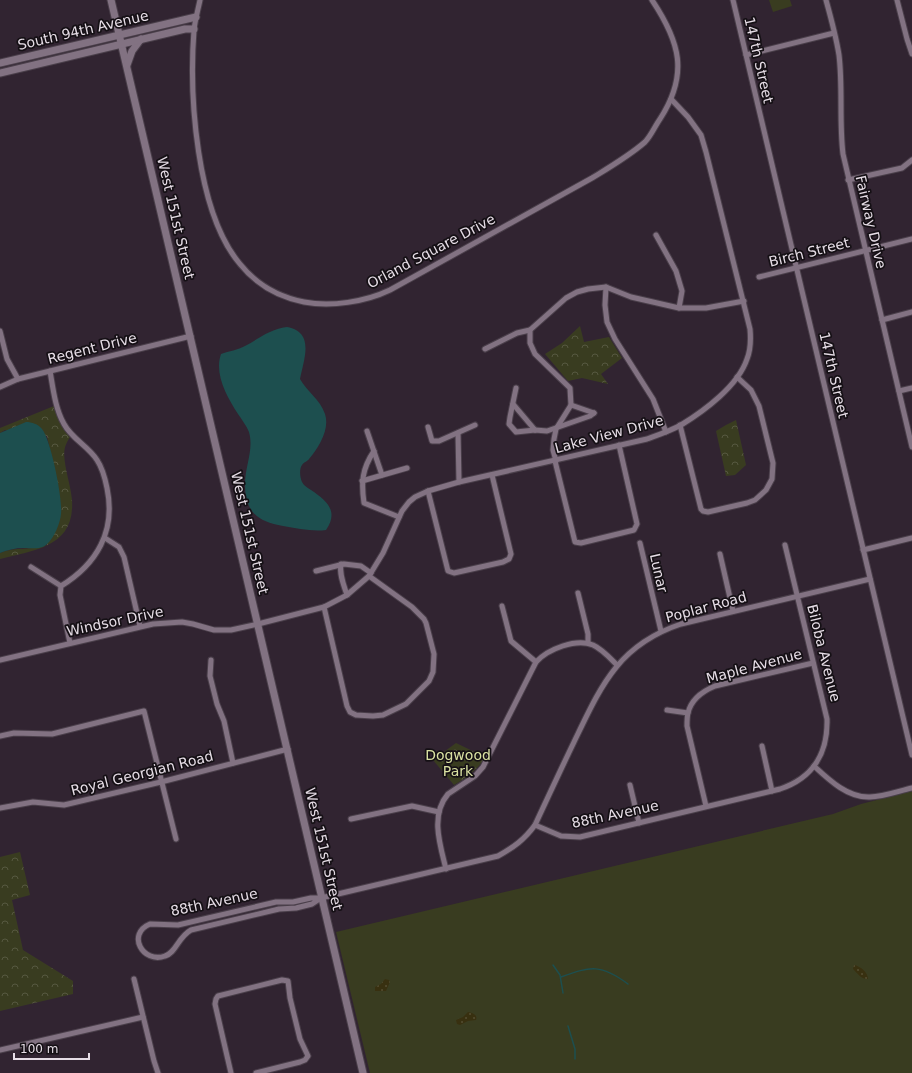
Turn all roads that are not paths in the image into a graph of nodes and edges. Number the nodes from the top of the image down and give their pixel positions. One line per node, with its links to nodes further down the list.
1 (111, 0): 10 (street, West 151st Street)
2 (200, 0): 7 (street, Orland Square Drive)
3 (652, 0): 18 (street, Orland Square Drive)
4 (733, 0): 14 (street, 147th Street)
5 (826, 0): 9 (street, Fairway Drive)
6 (897, 0): 13 (street)
7 (196, 17): 8 (street, Orland Square Drive); 10 (street, South 94th Avenue)
8 (194, 29): 11 (street, South 94th Avenue); 18 (street, Orland Square Drive)
9 (834, 33): 14 (street); 20 (street, Fairway Drive)
10 (120, 35): 12 (street, West 151st Street); 15 (street, South 94th Avenue)
11 (141, 38): 12 (street, South 94th Avenue); 16 (street)
12 (122, 43): 16 (street, West 151st Street); 17 (street, South 94th Avenue)
13 (912, 54)
14 (746, 55): 24 (street, 147th Street)
15 (0, 63)
16 (127, 65): 33 (street, West 151st Street)
17 (0, 73)
18 (672, 99): 27 (street, Lake View Drive)
19 (912, 160): 20 (street)
20 (848, 180): 23 (street, Fairway Drive)
21 (656, 235): 28 (street)
22 (912, 239): 23 (street, Birch Street)
23 (865, 251): 24 (street, Birch Street); 30 (street, Fairway Drive)
24 (796, 268): 25 (street, Birch Street); 67 (street, 147th Street)
25 (759, 277)
26 (606, 287): 28 (street); 31 (street); 50 (street)
27 (744, 300): 28 (street); 36 (street, Lake View Drive)
28 (679, 308)
29 (912, 312): 30 (street)
30 (882, 320): 41 (street, Fairway Drive)
31 (530, 330): 34 (street); 43 (street)
32 (0, 331): 37 (street)
33 (191, 336): 35 (street, Regent Drive); 81 (street, West 151st Street)
34 (485, 349)
35 (50, 371): 37 (street, Regent Drive); 63 (street)
36 (737, 377): 45 (street, Lake View Drive); 45 (street)
37 (18, 379): 38 (street, Regent Drive)
38 (0, 387)
39 (516, 388): 42 (street)
40 (912, 388): 41 (street)
41 (898, 391): 53 (street, Fairway Drive)
42 (512, 404): 48 (street); 48 (street)
43 (571, 404): 47 (street); 47 (street)
44 (475, 425): 51 (street)
45 (680, 425): 50 (street, Lake View Drive)
46 (428, 427): 51 (street)
47 (556, 429): 48 (street); 55 (street)
48 (536, 430)
49 (367, 431): 54 (street)
50 (666, 432): 52 (street, Lake View Drive)
51 (458, 433): 60 (street)
52 (618, 445): 55 (street, Lake View Drive); 55 (street)
53 (912, 446)
54 (374, 451): 57 (street); 59 (street)
55 (555, 461): 58 (street, Lake View Drive)
56 (407, 468): 57 (street)
57 (382, 475): 59 (street)
58 (492, 475): 60 (street, Lake View Drive); 61 (street)
59 (362, 481): 62 (street)
60 (459, 482): 61 (street, Lake View Drive)
61 (428, 491): 62 (street, Lake View Drive)
62 (399, 517): 72 (street, Lake View Drive)
63 (105, 538): 74 (street); 82 (street)
64 (912, 538): 67 (street)
65 (640, 543): 83 (street, Lunar)
66 (785, 545): 77 (street, Biloba Avenue)
67 (863, 550): 73 (street, 147th Street)
68 (720, 554): 80 (street)
69 (341, 564): 71 (street); 72 (street); 76 (street)
70 (31, 567): 74 (street)
71 (316, 571)
72 (370, 575): 76 (street, Lake View Drive); 79 (street)
73 (870, 579): 77 (street, Poplar Road); 96 (street, 147th Street)
74 (61, 586): 84 (street)
75 (578, 593): 85 (street)
76 (347, 595): 79 (street, Lake View Drive)
77 (797, 596): 80 (street, Poplar Road); 89 (street, Biloba Avenue)
78 (502, 606): 88 (street)
79 (324, 607): 81 (street, Lake View Drive)
80 (733, 611): 83 (street, Poplar Road)
81 (258, 624): 82 (street, Windsor Drive); 95 (street, West 151st Street)
82 (140, 626): 84 (street, Windsor Drive)
83 (661, 631): 90 (street, Poplar Road)
84 (70, 643): 86 (street, Windsor Drive)
85 (588, 643): 88 (street); 90 (street)
86 (0, 660)
87 (212, 660): 97 (street)
88 (536, 662): 105 (street)
89 (813, 663): 92 (street, Maple Avenue); 98 (street, Biloba Avenue)
90 (617, 665): 108 (street, Poplar Road)
91 (667, 710): 92 (street)
92 (688, 713): 103 (street)
93 (0, 736): 99 (street)
94 (762, 746): 102 (street)
95 (288, 749): 97 (street, Royal Georgian Road); 111 (street, West 151st Street)
96 (912, 755)
97 (233, 763): 99 (street, Royal Georgian Road)
98 (814, 766): 101 (street); 102 (street, 88th Avenue)
99 (161, 782): 104 (street, Royal Georgian Road); 109 (street)
100 (630, 785): 107 (street)
101 (912, 788)
102 (772, 790): 103 (street, 88th Avenue)
103 (706, 806): 107 (street, 88th Avenue)
104 (0, 808)
105 (438, 812): 106 (street); 110 (street)
106 (351, 819)
107 (639, 823): 108 (street, 88th Avenue)
108 (535, 825): 110 (street, 88th Avenue)
109 (176, 839)
110 (446, 869): 111 (street, 88th Avenue)
111 (322, 898): 111 (street, 88th Avenue); 118 (street, West 151st Street)
112 (134, 979): 113 (street)
113 (143, 1017): 114 (street); 115 (street)
114 (0, 1050)
115 (158, 1073)
116 (231, 1073): 117 (street)
117 (256, 1073)
118 (362, 1073)

